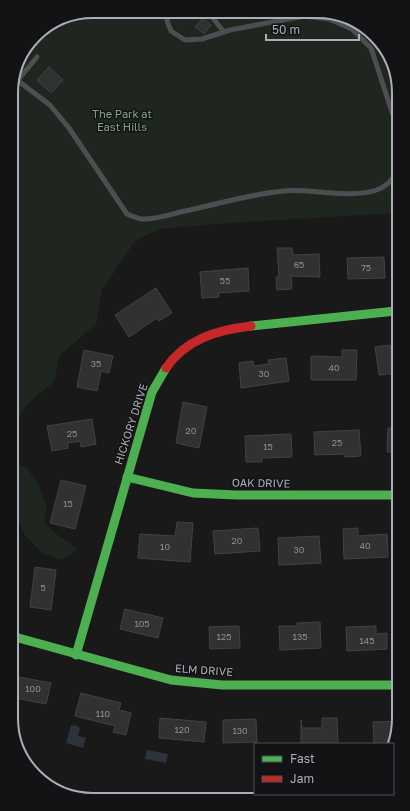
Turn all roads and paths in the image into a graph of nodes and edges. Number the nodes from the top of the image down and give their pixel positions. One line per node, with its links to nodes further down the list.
1 (168, 18): 6 (lane)
2 (213, 18): 6 (lane)
3 (294, 18): 6 (lane)
4 (320, 18): 5 (lane)
5 (328, 19): 10 (lane)
6 (224, 32)
7 (37, 56): 8 (lane)
8 (21, 73)
9 (19, 81): 11 (lane)
10 (392, 112)
11 (392, 180)
12 (392, 311): 13 (street, HICKORY DRIVE)
13 (127, 477): 14 (street, OAK DRIVE); 16 (street, HICKORY DRIVE)
14 (392, 495)
15 (18, 638): 16 (street, ELM DRIVE)
16 (76, 655): 17 (street, ELM DRIVE)
17 (392, 685)

